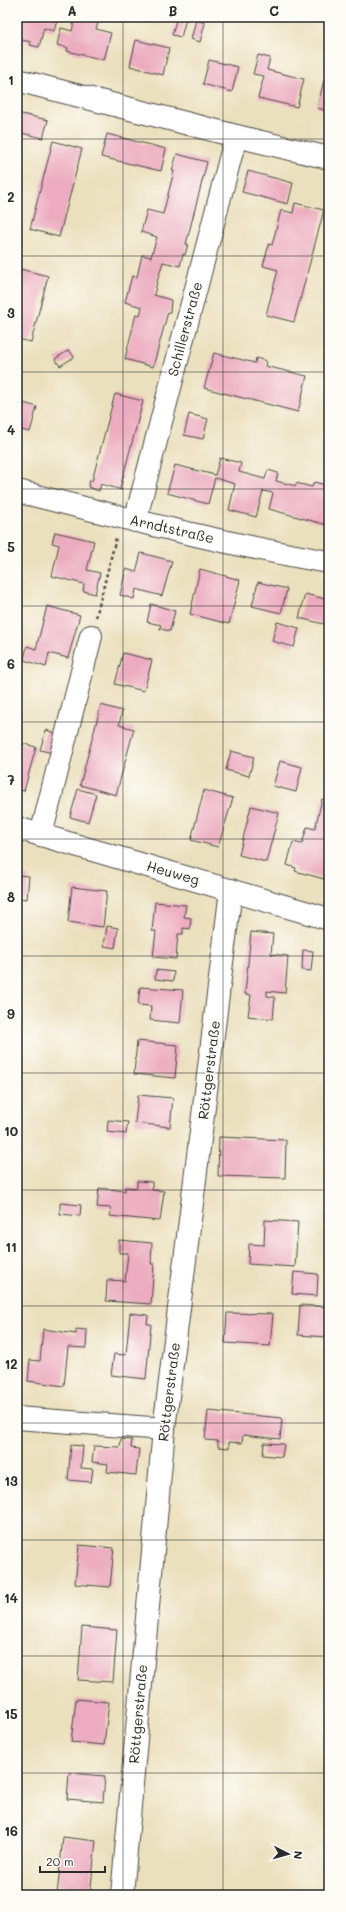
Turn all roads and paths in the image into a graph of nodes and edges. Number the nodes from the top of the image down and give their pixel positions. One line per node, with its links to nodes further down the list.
1 (17, 80): 2 (street)
2 (236, 136): 3 (street); 5 (street, Schillerstraße)
3 (329, 158)
4 (17, 491): 5 (street, Arndtstraße)
5 (128, 519): 6 (street, Arndtstraße); 7 (path)
6 (329, 562)
7 (91, 636): 9 (street)
8 (17, 828): 9 (street, Heuweg)
9 (41, 834): 10 (street, Heuweg)
10 (231, 890): 11 (street, Heuweg); 13 (street, Röttgerstraße)
11 (329, 919)
12 (17, 1418): 13 (street)
13 (164, 1429): 14 (street, Röttgerstraße)
14 (122, 1895)

